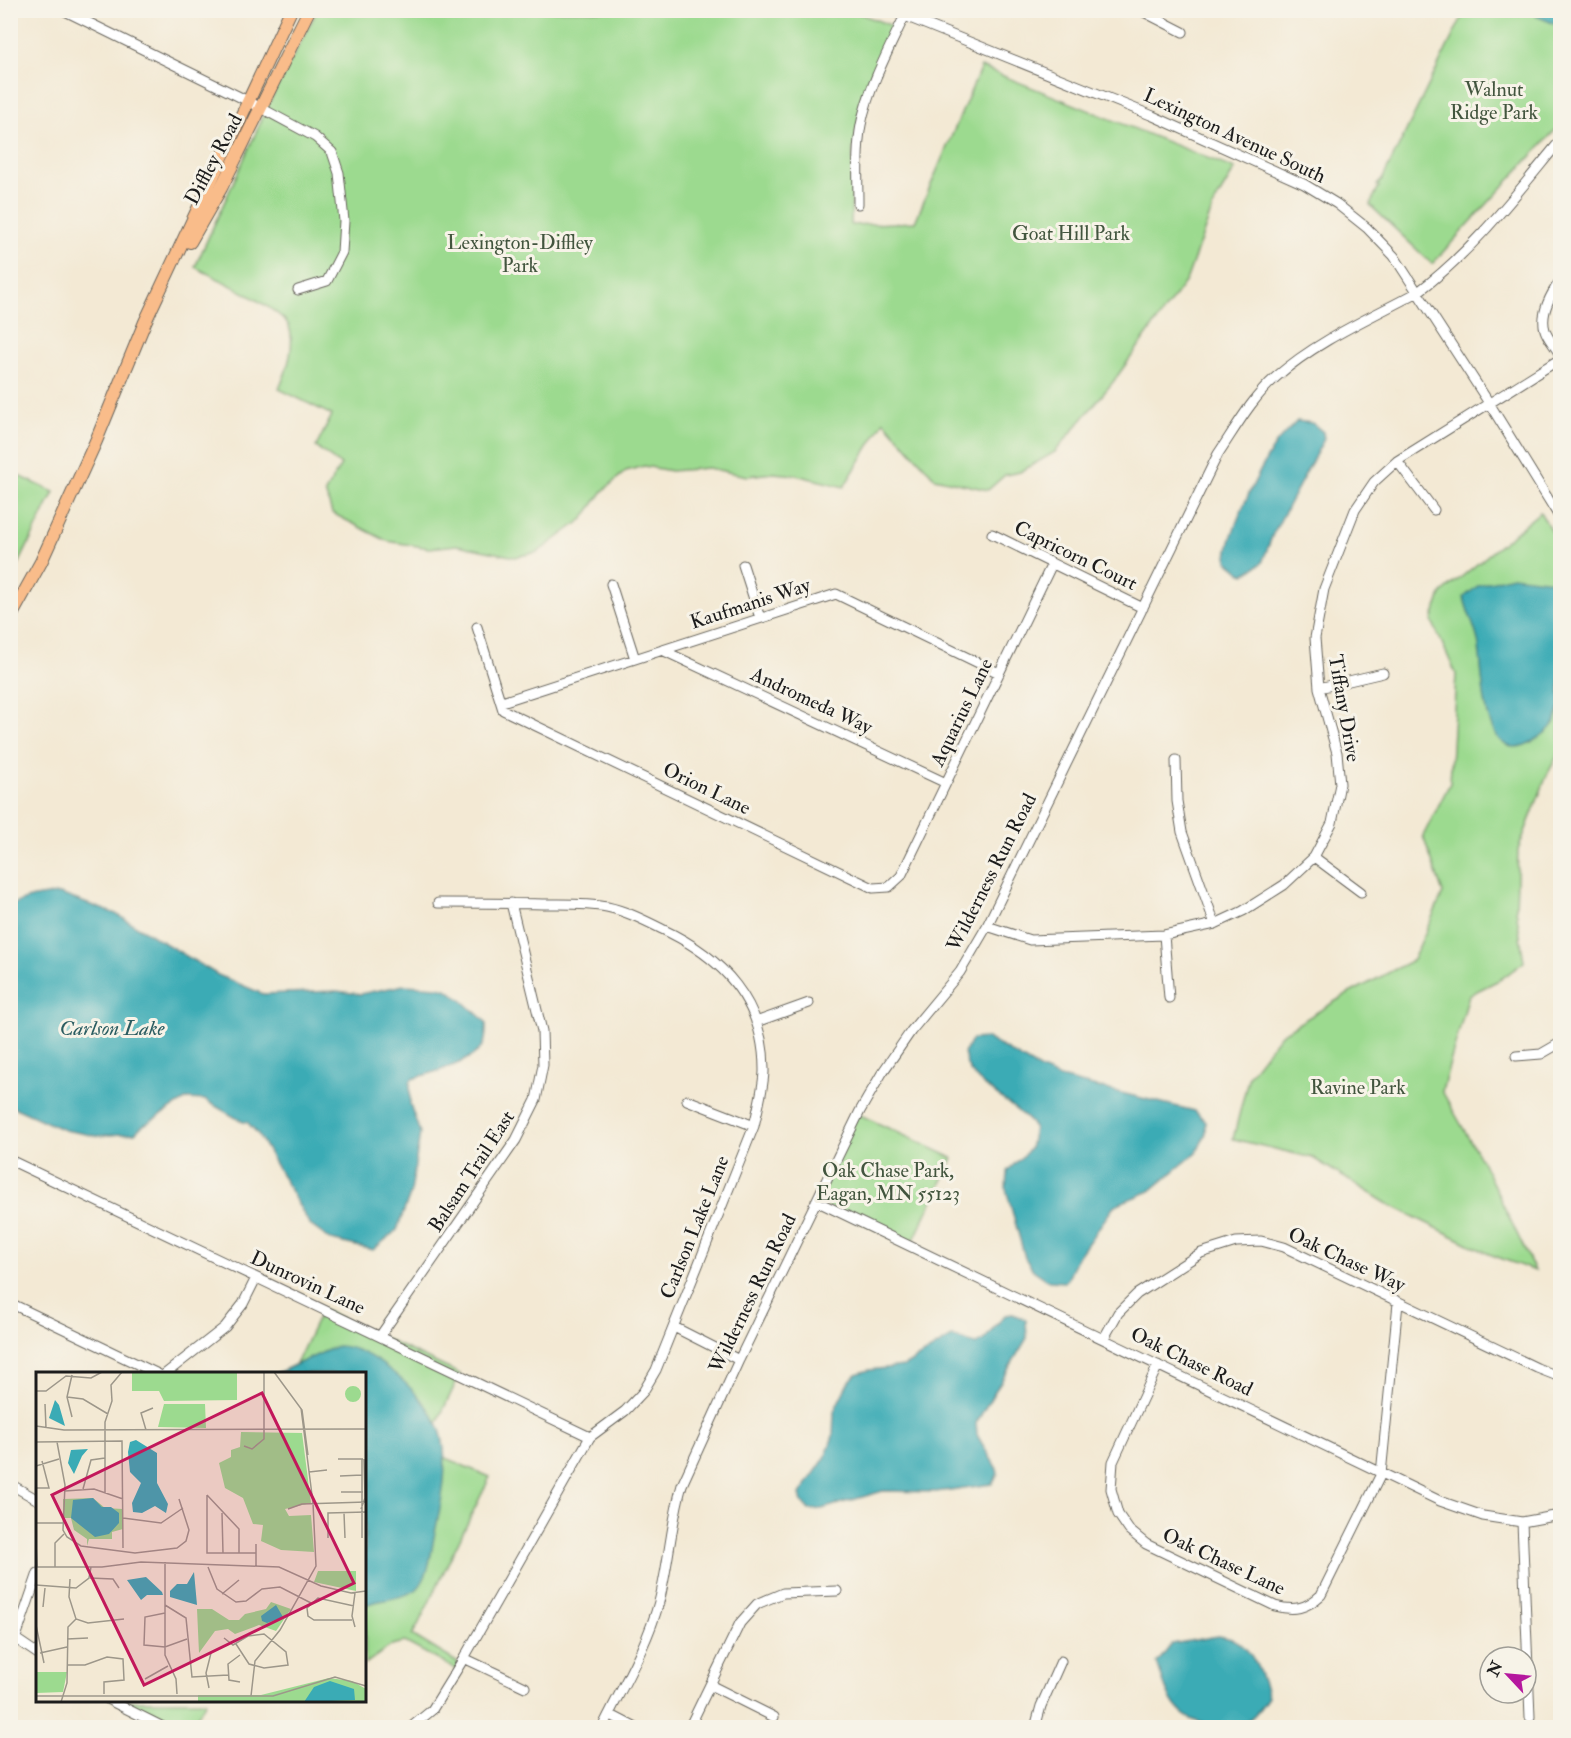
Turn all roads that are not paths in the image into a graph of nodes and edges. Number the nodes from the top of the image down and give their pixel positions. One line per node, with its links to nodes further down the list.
1 (63, 10): 8 (street)
2 (291, 10): 8 (main road, Diffley Road)
3 (309, 10): 9 (main road, Diffley Road)
4 (890, 10): 6 (street, Lexington Avenue South)
5 (1140, 10): 7 (street)
6 (906, 13): 11 (street); 14 (street, Lexington Avenue South)
7 (1183, 32)
8 (248, 101): 9 (street); 15 (main road, Diffley Road)
9 (261, 108): 13 (street); 15 (main road, Diffley Road)
10 (1560, 141): 14 (street, Wilderness Run Road)
11 (858, 204)
12 (1560, 281): 16 (street)
13 (298, 290)
14 (1418, 292): 17 (street, Lexington Avenue South); 25 (street, Wilderness Run Road)
15 (145, 322): 26 (main road, Diffley Road)
16 (1560, 357): 17 (street, Tiffany Drive)
17 (1489, 403): 18 (street, Tiffany Drive); 20 (street, Lexington Avenue South)
18 (1397, 461): 19 (street); 33 (street, Tiffany Drive)
19 (1434, 510)
20 (1560, 518)
21 (992, 534): 22 (street, Capricorn Court)
22 (1052, 564): 25 (street, Capricorn Court); 31 (street, Aquarius Lane)
23 (742, 565): 27 (street)
24 (611, 584): 30 (street)
25 (1143, 608): 43 (street, Wilderness Run Road)
26 (10, 618)
27 (760, 618): 29 (street, Kaufmanis Way); 31 (street, Kaufmanis Way)
28 (477, 627): 34 (street)
29 (662, 650): 30 (street, Kaufmanis Way); 36 (street, Andromeda Way)
30 (635, 659): 34 (street, Kaufmanis Way)
31 (999, 673): 36 (street, Aquarius Lane)
32 (1383, 673): 33 (street)
33 (1319, 688): 37 (street, Tiffany Drive)
34 (502, 702): 38 (street, Orion Lane)
35 (1176, 760): 42 (street)
36 (946, 783): 38 (street, Aquarius Lane)
37 (1314, 857): 39 (street); 42 (street, Tiffany Drive)
38 (901, 876)
39 (1361, 892)
40 (438, 903): 41 (street, Carlson Lake Lane)
41 (512, 903): 47 (street, Carlson Lake Lane); 58 (street, Balsam Trail East)
42 (1215, 924): 44 (street, Tiffany Drive)
43 (987, 926): 44 (street, Tiffany Drive); 53 (street, Wilderness Run Road)
44 (1164, 935): 45 (street)
45 (1169, 998)
46 (808, 1003): 47 (street)
47 (756, 1022): 51 (street, Carlson Lake Lane)
48 (1560, 1043): 49 (street)
49 (1516, 1056)
50 (687, 1100): 51 (street)
51 (754, 1126): 57 (street, Carlson Lake Lane)
52 (10, 1160): 54 (street, Dunrovin Lane)
53 (816, 1201): 59 (street, Oak Chase Road); 60 (street, Wilderness Run Road)
54 (256, 1278): 58 (street, Dunrovin Lane); 63 (street)
55 (10, 1303): 62 (street)
56 (1398, 1303): 59 (street, Oak Chase Way); 64 (street, Oak Chase Way); 66 (street, Oak Chase Lane)
57 (674, 1327): 60 (street); 65 (street, Carlson Lake Lane)
58 (380, 1336): 65 (street, Dunrovin Lane)
59 (1104, 1338): 61 (street, Oak Chase Road)
60 (739, 1360): 80 (street, Wilderness Run Road)
61 (1158, 1365): 66 (street, Oak Chase Road); 66 (street, Oak Chase Lane)
62 (154, 1372)
63 (168, 1372)
64 (1560, 1377)
65 (590, 1437): 75 (street, Carlson Lake Lane)
66 (1381, 1474): 70 (street, Oak Chase Road)
67 (10, 1484): 68 (street)
68 (36, 1499)
69 (1560, 1515): 70 (street, Oak Chase Road)
70 (1522, 1522): 82 (street)
71 (36, 1579): 73 (street)
72 (837, 1591): 77 (street)
73 (13, 1636): 74 (street)
74 (36, 1653)
75 (464, 1658): 78 (street); 84 (street, Carlson Lake Lane)
76 (1061, 1661): 88 (street)
77 (710, 1685): 81 (street); 87 (street)
78 (525, 1687)
79 (111, 1702): 83 (street)
80 (609, 1714): 85 (street, Wilderness Run Road); 86 (street)
81 (774, 1716)
82 (1530, 1717)
83 (165, 1728)
84 (410, 1728)
85 (602, 1728)
86 (636, 1728)
87 (689, 1728)
88 (1035, 1728)

